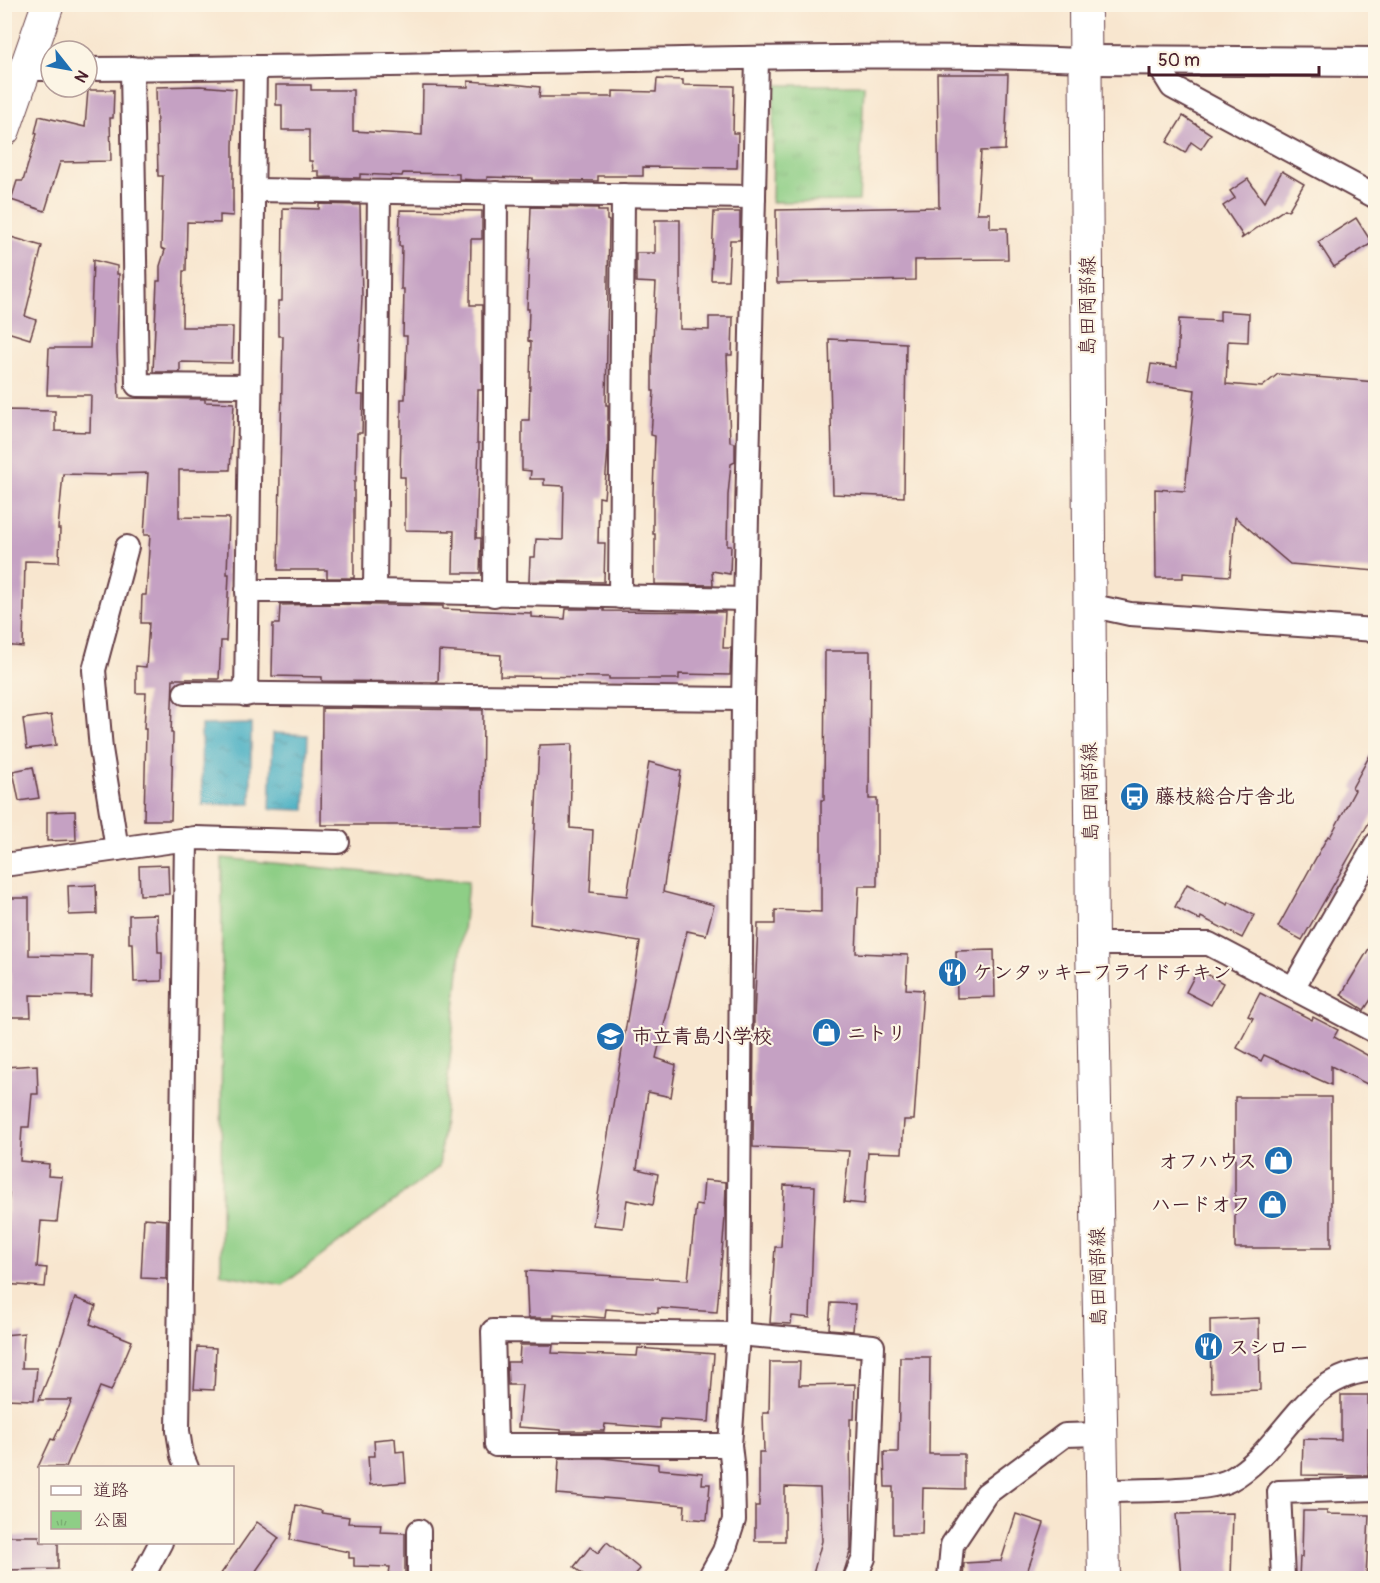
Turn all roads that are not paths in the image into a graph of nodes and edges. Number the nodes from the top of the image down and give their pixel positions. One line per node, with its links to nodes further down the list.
1 (48, 4): 3 (main road)
2 (1085, 4): 5 (main road, 島田岡部線)
3 (43, 39)
4 (757, 58): 5 (street); 9 (street); 17 (street)
5 (1087, 60): 6 (street); 26 (main road, 島田岡部線)
6 (1155, 61): 7 (street); 18 (street)
7 (1376, 62)
8 (132, 68): 9 (street); 11 (street); 19 (street)
9 (255, 68): 13 (street)
10 (39, 69): 12 (main road)
11 (99, 69)
12 (4, 130)
13 (253, 190): 14 (street); 19 (street)
14 (379, 192): 15 (street); 22 (street)
15 (496, 194): 16 (street); 23 (street)
16 (623, 195): 17 (street); 24 (street)
17 (754, 197): 25 (street)
18 (1376, 197)
19 (250, 386): 21 (street)
20 (127, 547): 34 (street)
21 (247, 591): 22 (street); 29 (street)
22 (375, 591): 23 (street)
23 (494, 595): 24 (street)
24 (620, 597): 25 (street)
25 (745, 599): 30 (street)
26 (1088, 607): 27 (street); 36 (main road, 島田岡部線)
27 (1376, 630)
28 (185, 693): 29 (street)
29 (246, 695): 30 (street)
30 (743, 699): 39 (street)
31 (186, 839): 32 (street); 34 (street); 43 (street)
32 (338, 842)
33 (1376, 844): 37 (street)
34 (117, 849): 35 (street)
35 (4, 865)
36 (1092, 944): 37 (street); 41 (main road, 島田岡部線)
37 (1293, 988): 38 (street)
38 (1376, 1032)
39 (738, 1334): 42 (street); 42 (street); 51 (street)
40 (1376, 1370): 45 (street)
41 (1101, 1434): 45 (main road, 島田岡部線); 52 (street)
42 (730, 1445): 50 (street)
43 (187, 1466)
44 (1376, 1489): 54 (street)
45 (1102, 1491): 53 (main road, 島田岡部線)
46 (418, 1531): 49 (street)
47 (160, 1544): 48 (street)
48 (142, 1578)
49 (419, 1578)
50 (709, 1578)
51 (855, 1578)
52 (949, 1578)
53 (1104, 1578)
54 (1283, 1578)

